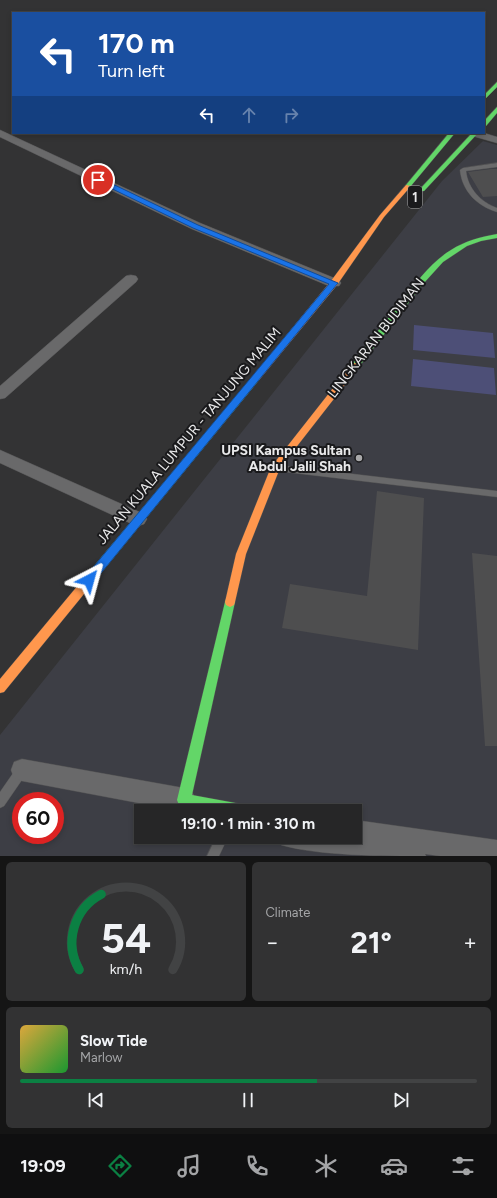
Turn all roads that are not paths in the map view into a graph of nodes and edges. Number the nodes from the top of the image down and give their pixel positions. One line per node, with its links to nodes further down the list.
1 (497, 84): 2 (main road)
2 (485, 97)
3 (497, 109): 4 (main road)
4 (485, 124)
5 (485, 125): 6 (street)
6 (497, 129)
7 (0, 133): 19 (street)
8 (451, 134): 17 (main road, JALAN KUALA LUMPUR - TANJUNG MALIM / 1)
9 (473, 134): 13 (main road, 1)
10 (477, 134): 11 (street)
11 (497, 140)
12 (497, 165): 14 (lane)
13 (415, 198)
14 (497, 210)
15 (387, 226): 17 (main road, JALAN KUALA LUMPUR - TANJUNG MALIM / 1)
16 (497, 236): 22 (main road, LINGKARAN BUDIMAN)
17 (351, 256): 19 (main road, JALAN KUALA LUMPUR - TANJUNG MALIM / 1)
18 (131, 279): 20 (street)
19 (334, 283): 24 (main road, JALAN KUALA LUMPUR - TANJUNG MALIM / 1)
20 (0, 394)
21 (0, 456): 24 (street)
22 (276, 467): 23 (lane); 27 (main road, LINGKARAN BUDIMAN)
23 (497, 494)
24 (138, 519): 25 (main road, JALAN KUALA LUMPUR - TANJUNG MALIM / 1)
25 (0, 688)
26 (22, 770): 27 (street); 28 (lane)
27 (184, 800): 29 (main road)
28 (0, 802)
29 (203, 804)
30 (362, 833): 33 (street)
31 (219, 844): 34 (lane)
32 (335, 844): 35 (street)
33 (497, 852)
34 (213, 856)
35 (414, 856)

